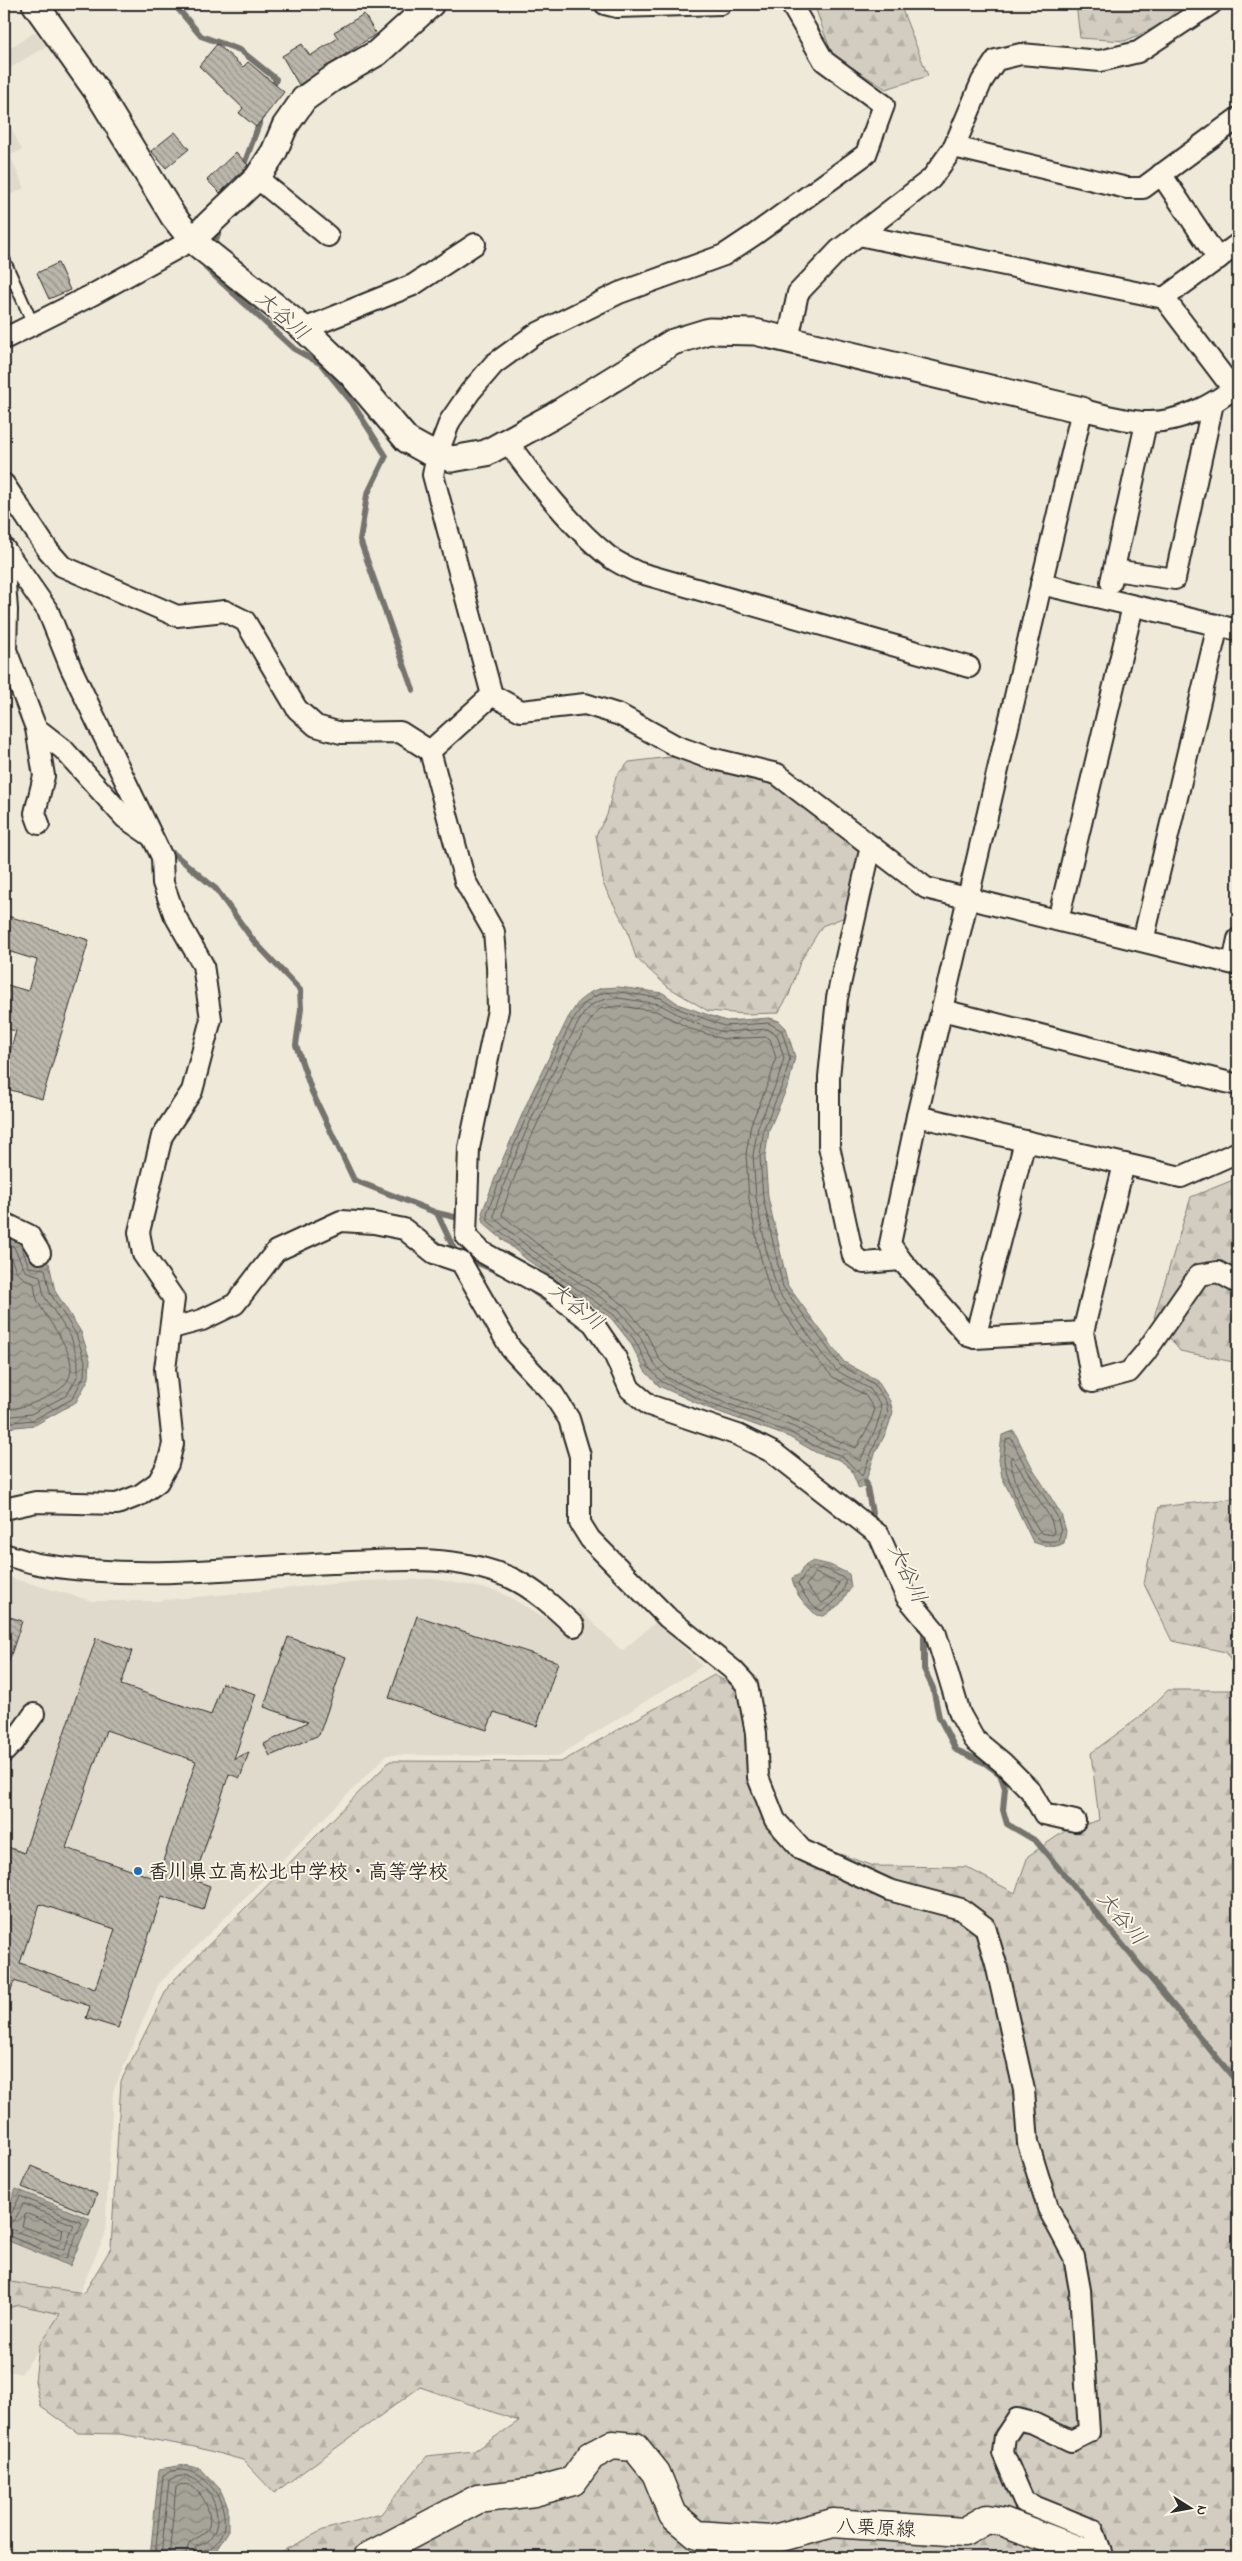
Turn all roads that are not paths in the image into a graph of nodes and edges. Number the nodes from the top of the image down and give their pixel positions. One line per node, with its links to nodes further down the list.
1 (35, 4): 13 (street)
2 (431, 4): 10 (street)
3 (605, 4): 4 (street)
4 (721, 4)
5 (791, 4): 28 (street)
6 (1211, 4): 8 (street)
7 (1238, 118): 9 (street)
8 (954, 147): 9 (street); 11 (street)
9 (1161, 174): 17 (street)
10 (252, 183): 12 (street); 13 (street)
11 (859, 235): 18 (street); 22 (street)
12 (328, 236)
13 (192, 240): 19 (street); 20 (street)
14 (475, 244): 20 (street)
15 (1238, 244): 17 (street)
16 (4, 259): 19 (lane)
17 (1218, 259): 18 (street)
18 (1164, 298): 23 (street)
19 (33, 324): 21 (street)
20 (304, 330): 28 (street)
21 (4, 339)
22 (788, 340): 25 (street); 27 (street)
23 (1236, 387): 24 (street)
24 (1213, 402): 26 (street); 32 (street)
25 (1082, 410): 26 (street); 33 (street)
26 (1146, 422): 32 (street)
27 (507, 442): 28 (street); 38 (street)
28 (436, 455): 39 (street)
29 (4, 484): 41 (street)
30 (4, 548): 43 (street)
31 (4, 570): 40 (street)
32 (1114, 570): 34 (street)
33 (1041, 584): 34 (street); 45 (street)
34 (1108, 600): 35 (street)
35 (1132, 606): 36 (street); 46 (street)
36 (1218, 625): 37 (street); 48 (street)
37 (1238, 630)
38 (969, 667)
39 (492, 695): 41 (street); 44 (street)
40 (36, 728): 42 (street); 43 (street)
41 (430, 750): 57 (street)
42 (39, 824)
43 (153, 838): 62 (street)
44 (871, 846): 45 (street); 59 (street)
45 (968, 898): 46 (street); 50 (street)
46 (1058, 920): 48 (street)
47 (1238, 939): 49 (street)
48 (1143, 941): 49 (street)
49 (1235, 964)
50 (942, 1010): 51 (street); 52 (street)
51 (1238, 1085)
52 (917, 1116): 53 (street); 59 (street)
53 (1025, 1141): 55 (street); 64 (street)
54 (1238, 1152): 55 (street)
55 (1124, 1164): 63 (street)
56 (4, 1223): 58 (street)
57 (466, 1236): 60 (street); 70 (street)
58 (40, 1253)
59 (901, 1260): 64 (street)
60 (461, 1262): 62 (street); 73 (street)
61 (1238, 1283): 63 (street)
62 (172, 1328): 65 (street)
63 (1083, 1332): 64 (street)
64 (975, 1338)
65 (4, 1508)
66 (4, 1554): 67 (street)
67 (574, 1626)
68 (34, 1714): 69 (street)
69 (4, 1752)
70 (1075, 1821)
71 (368, 2557): 72 (main road, 八栗原線)
72 (1096, 2557)
73 (1103, 2557)

